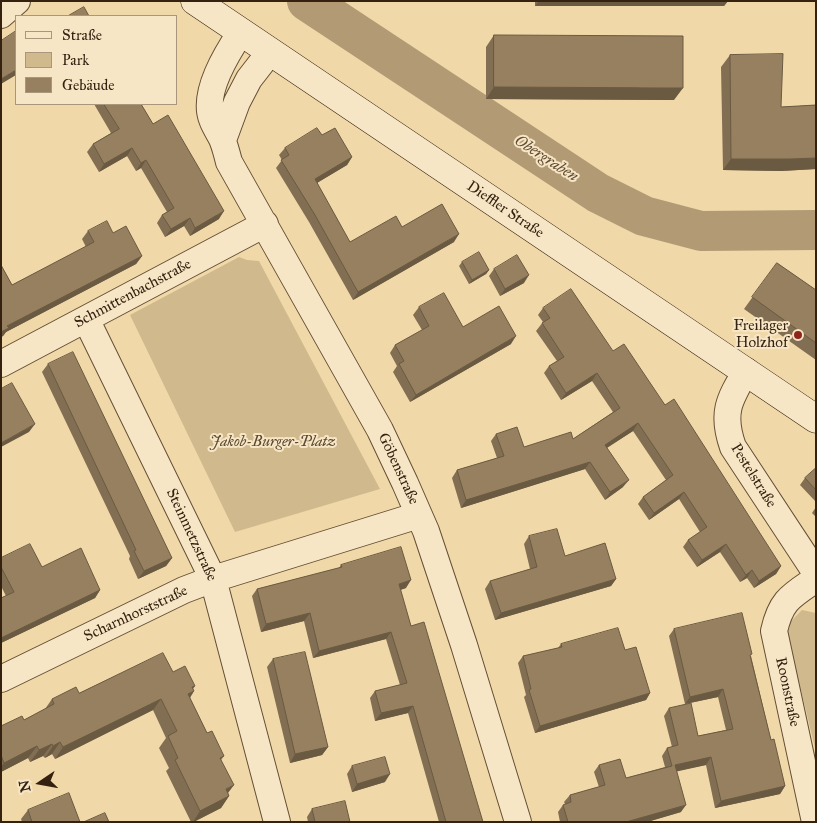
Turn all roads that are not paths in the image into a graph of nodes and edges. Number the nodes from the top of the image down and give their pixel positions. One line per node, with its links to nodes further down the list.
1 (17, 1): 3 (street)
2 (194, 1): 4 (main road, Dieffler Straße)
3 (1, 15)
4 (241, 32): 5 (main road, Dieffler Straße); 6 (street, Göbenstraße)
5 (270, 52): 6 (street); 10 (main road, Dieffler Straße)
6 (223, 140): 7 (street, Göbenstraße)
7 (265, 224): 8 (street, Schmittenbachstraße); 12 (street, Göbenstraße)
8 (86, 319): 9 (street, Schmittenbachstraße); 14 (street, Steinmetzstraße)
9 (1, 364)
10 (746, 372): 11 (main road, Dieffler Straße); 13 (street, Pestelstraße)
11 (816, 419)
12 (419, 515): 14 (street, Scharnhorststraße); 18 (street, Göbenstraße)
13 (816, 573)
14 (213, 579): 16 (street, Scharnhorststraße); 17 (street, Steinmetzstraße)
15 (816, 579): 19 (street, Roonstraße)
16 (1, 679)
17 (277, 822)
18 (518, 822)
19 (816, 822)

